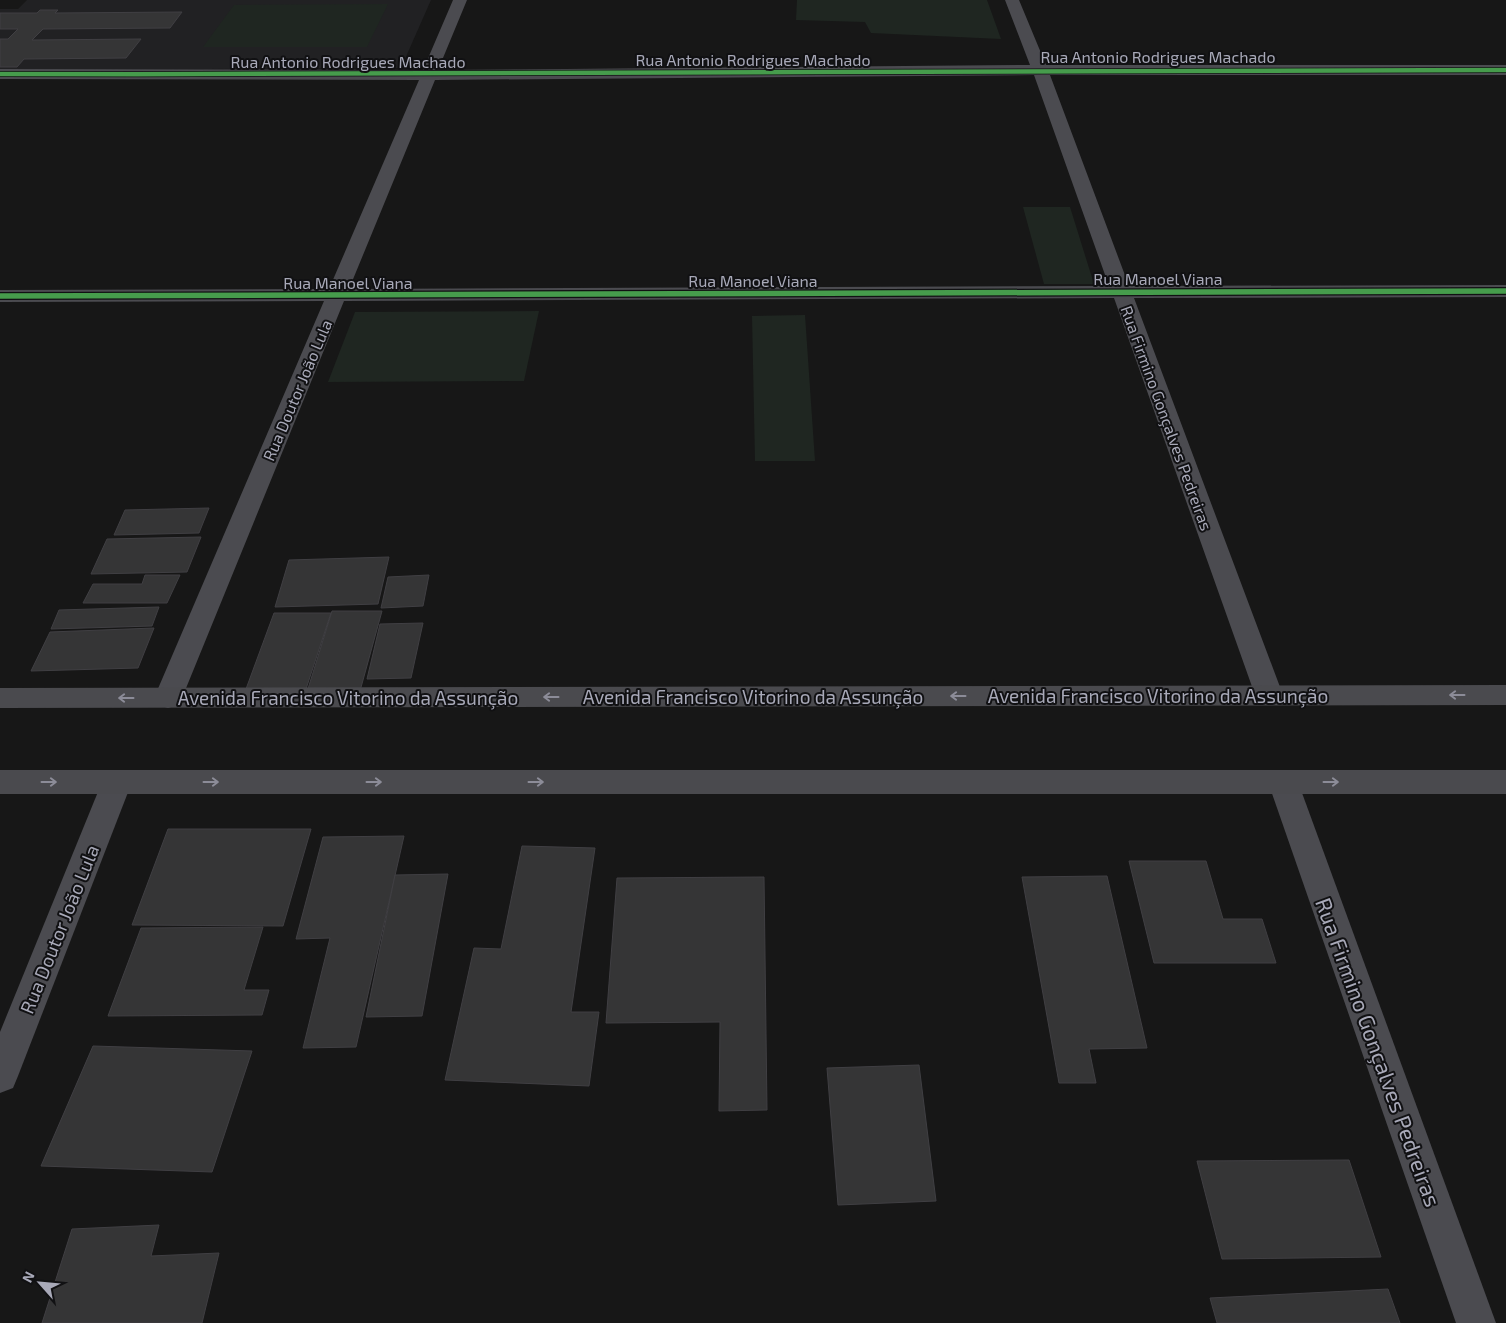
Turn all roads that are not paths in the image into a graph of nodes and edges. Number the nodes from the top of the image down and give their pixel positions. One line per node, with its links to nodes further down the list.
1 (460, 0): 6 (street, Rua Doutor João Lula)
2 (1012, 0): 3 (street, Rua Firmino Gonçalves Pedreiras)
3 (1040, 70): 4 (street, Rua Antonio Rodrigues Machado); 6 (street, Rua Antonio Rodrigues Machado); 8 (street, Rua Firmino Gonçalves Pedreiras)
4 (1506, 70)
5 (0, 74): 6 (street, Rua Antonio Rodrigues Machado)
6 (429, 75): 10 (street, Rua Doutor João Lula)
7 (1506, 291): 8 (street, Rua Manoel Viana)
8 (1120, 292): 10 (street, Rua Manoel Viana); 11 (street, Rua Firmino Gonçalves Pedreiras)
9 (0, 296): 10 (street, Rua Manoel Viana)
10 (337, 296): 14 (street, Rua Doutor João Lula)
11 (1270, 695): 12 (main road, Avenida Francisco Vitorino da Assunção, one-way to 11); 14 (main road, Avenida Francisco Vitorino da Assunção, one-way to 14)
12 (1506, 695)
13 (0, 698): 14 (main road, Avenida Francisco Vitorino da Assunção, one-way to 13)
14 (168, 698)
15 (0, 782): 16 (main road, one-way to 16)
16 (117, 782): 17 (main road, one-way to 17); 19 (street, Rua Doutor João Lula)
17 (1283, 782): 18 (main road, one-way to 18); 20 (street, Rua Firmino Gonçalves Pedreiras)
18 (1506, 782)
19 (0, 1076)
20 (1476, 1323)

